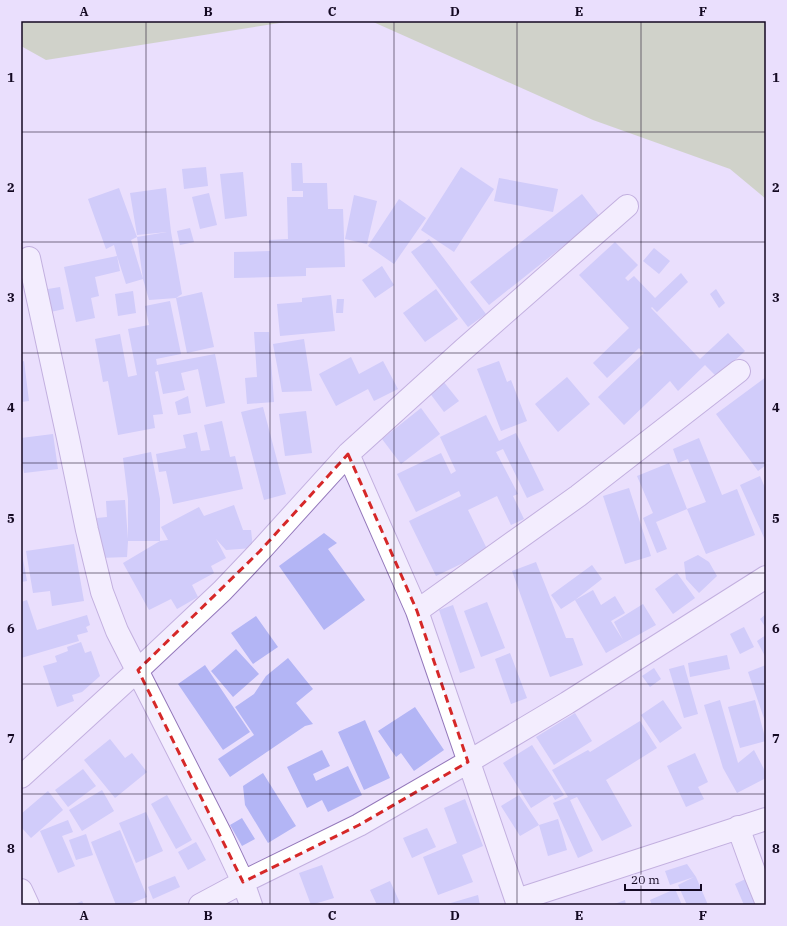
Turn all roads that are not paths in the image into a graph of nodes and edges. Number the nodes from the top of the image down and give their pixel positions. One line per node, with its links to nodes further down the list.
1 (627, 206): 4 (street)
2 (29, 258): 7 (street)
3 (738, 371): 6 (street)
4 (348, 454): 6 (street); 7 (street)
5 (766, 577): 8 (street)
6 (416, 611): 8 (street)
7 (138, 670): 9 (street); 12 (street)
8 (468, 762): 12 (street); 15 (street)
9 (21, 777)
10 (766, 819): 11 (street)
11 (738, 827): 14 (street); 15 (street)
12 (243, 882): 17 (street); 18 (street)
13 (21, 890): 16 (street)
14 (766, 901)
15 (517, 902)
16 (28, 905)
17 (200, 905)
18 (251, 905)

